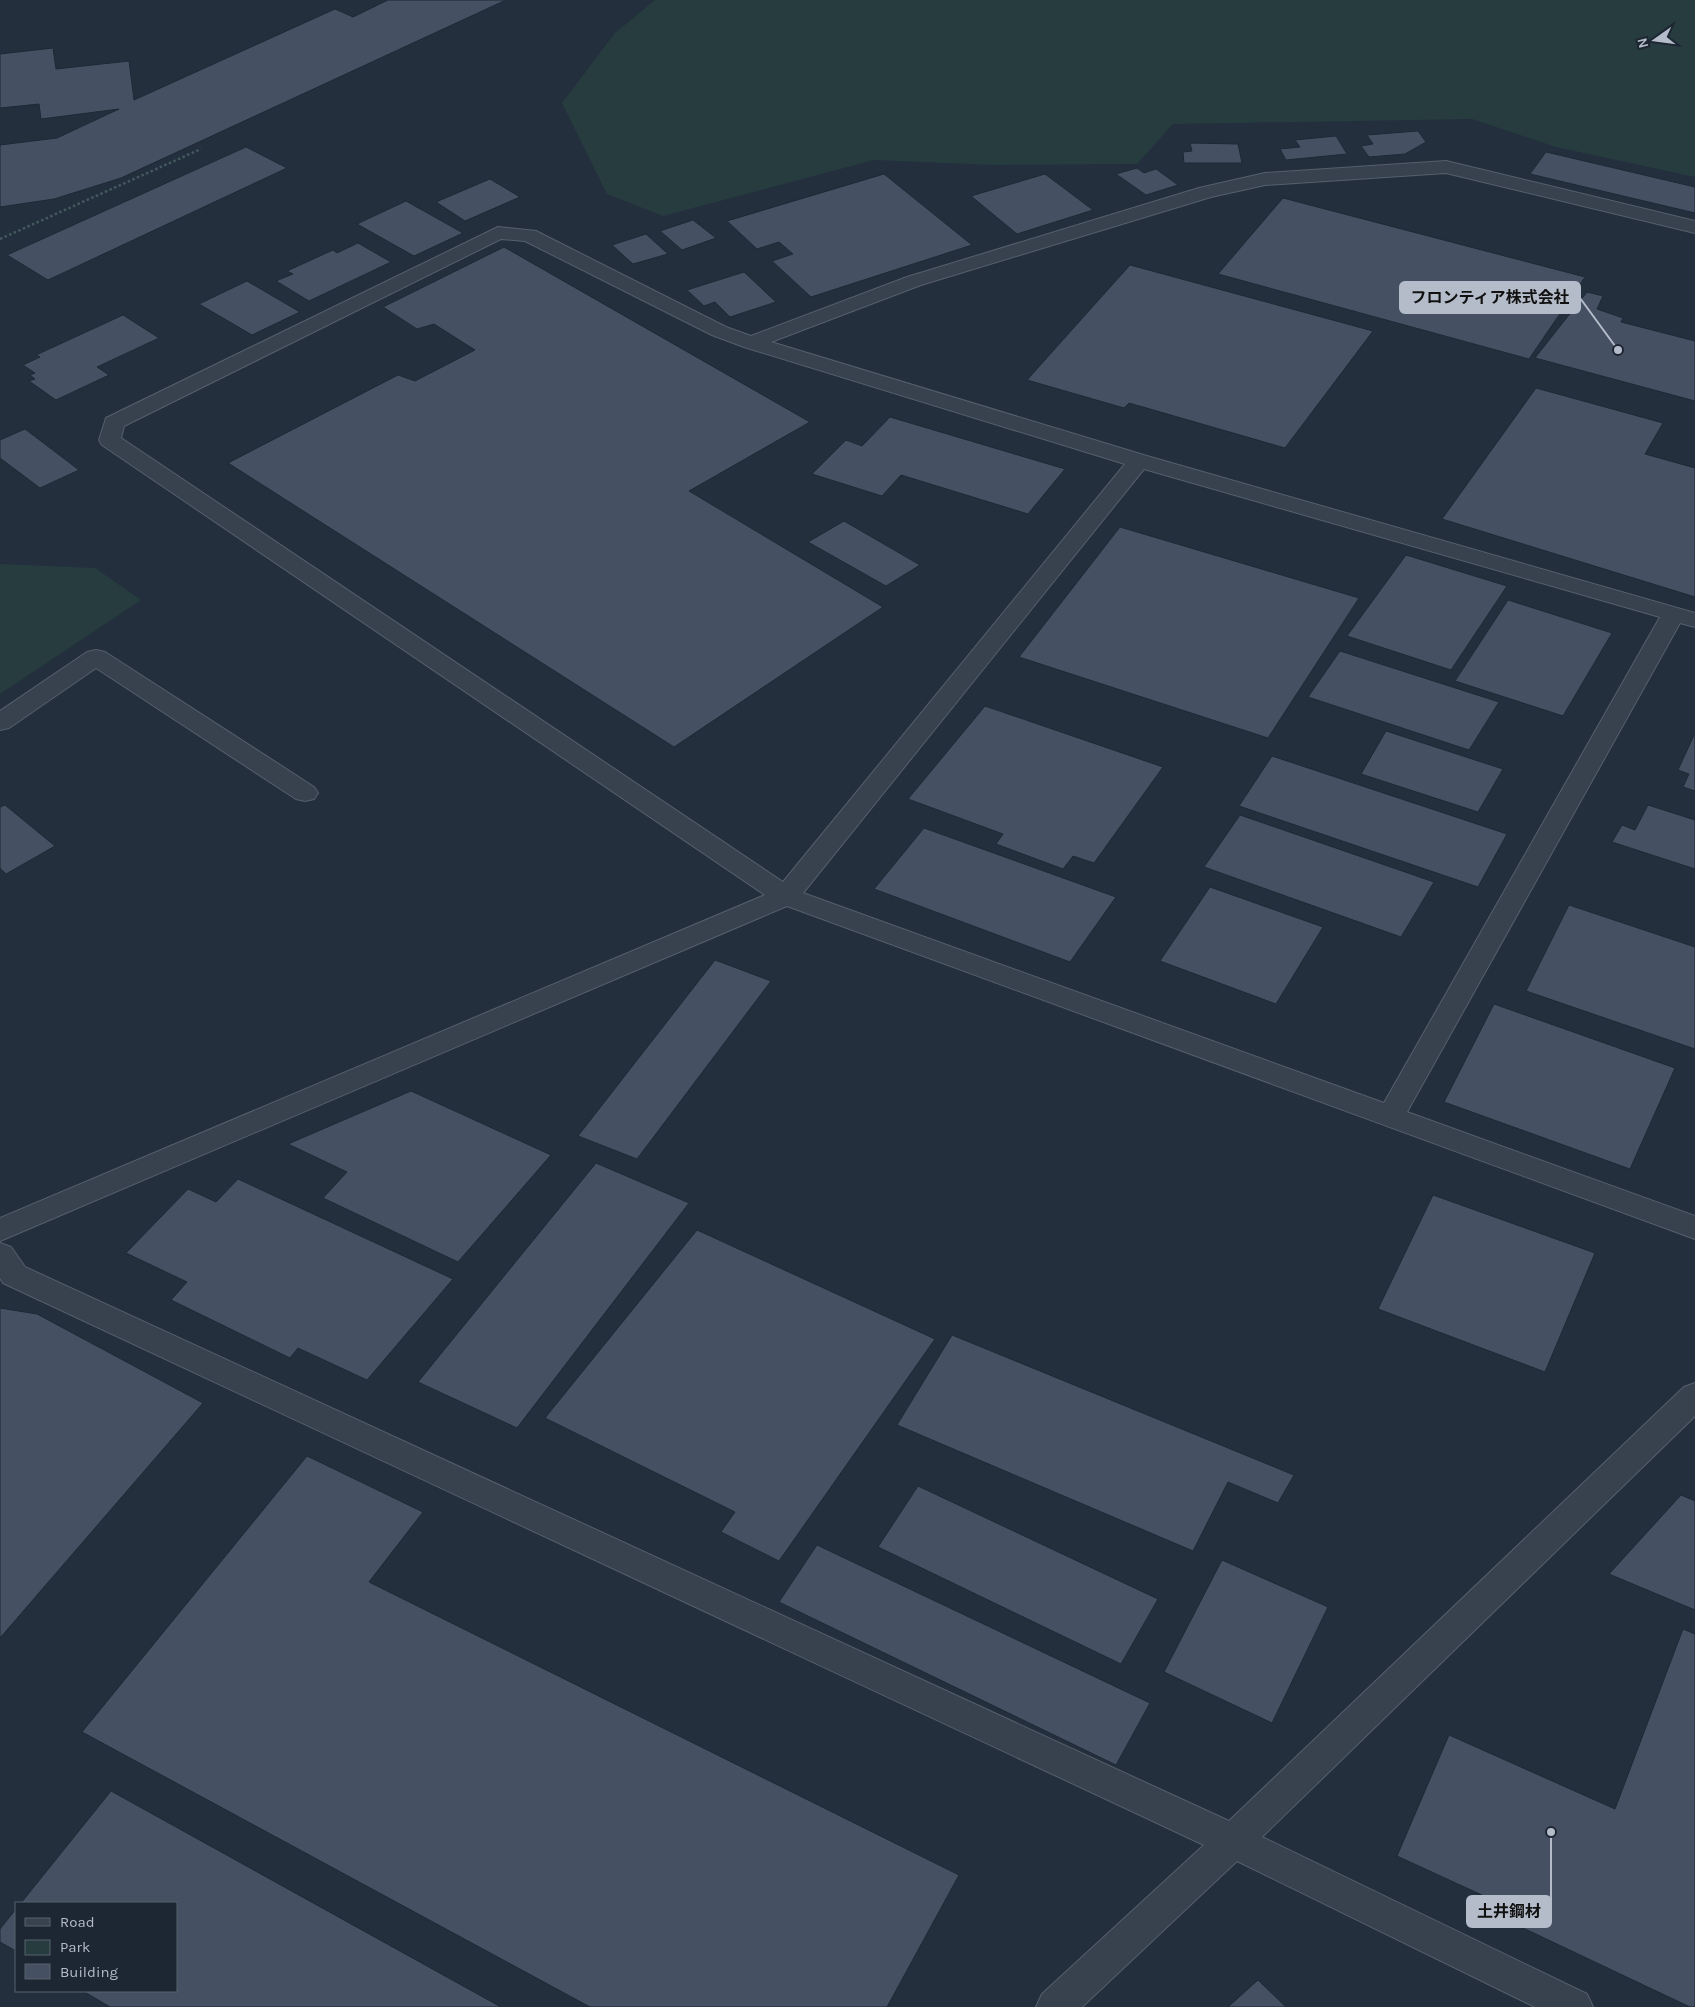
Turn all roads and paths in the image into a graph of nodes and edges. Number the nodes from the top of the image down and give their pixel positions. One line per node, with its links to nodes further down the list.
1 (201, 149): 3 (path)
2 (1695, 226): 4 (street)
3 (0, 239)
4 (751, 343): 5 (street); 9 (street)
5 (1139, 461): 6 (street); 9 (street)
6 (1684, 616): 10 (street)
7 (0, 722): 8 (street)
8 (305, 793)
9 (786, 896): 10 (street); 12 (street)
10 (1390, 1117): 11 (street)
11 (1695, 1228)
12 (0, 1230)
13 (0, 1254): 15 (street)
14 (1695, 1396): 15 (street)
15 (1233, 1842): 16 (street); 17 (street)
16 (1055, 2007)
17 (1574, 2007)

